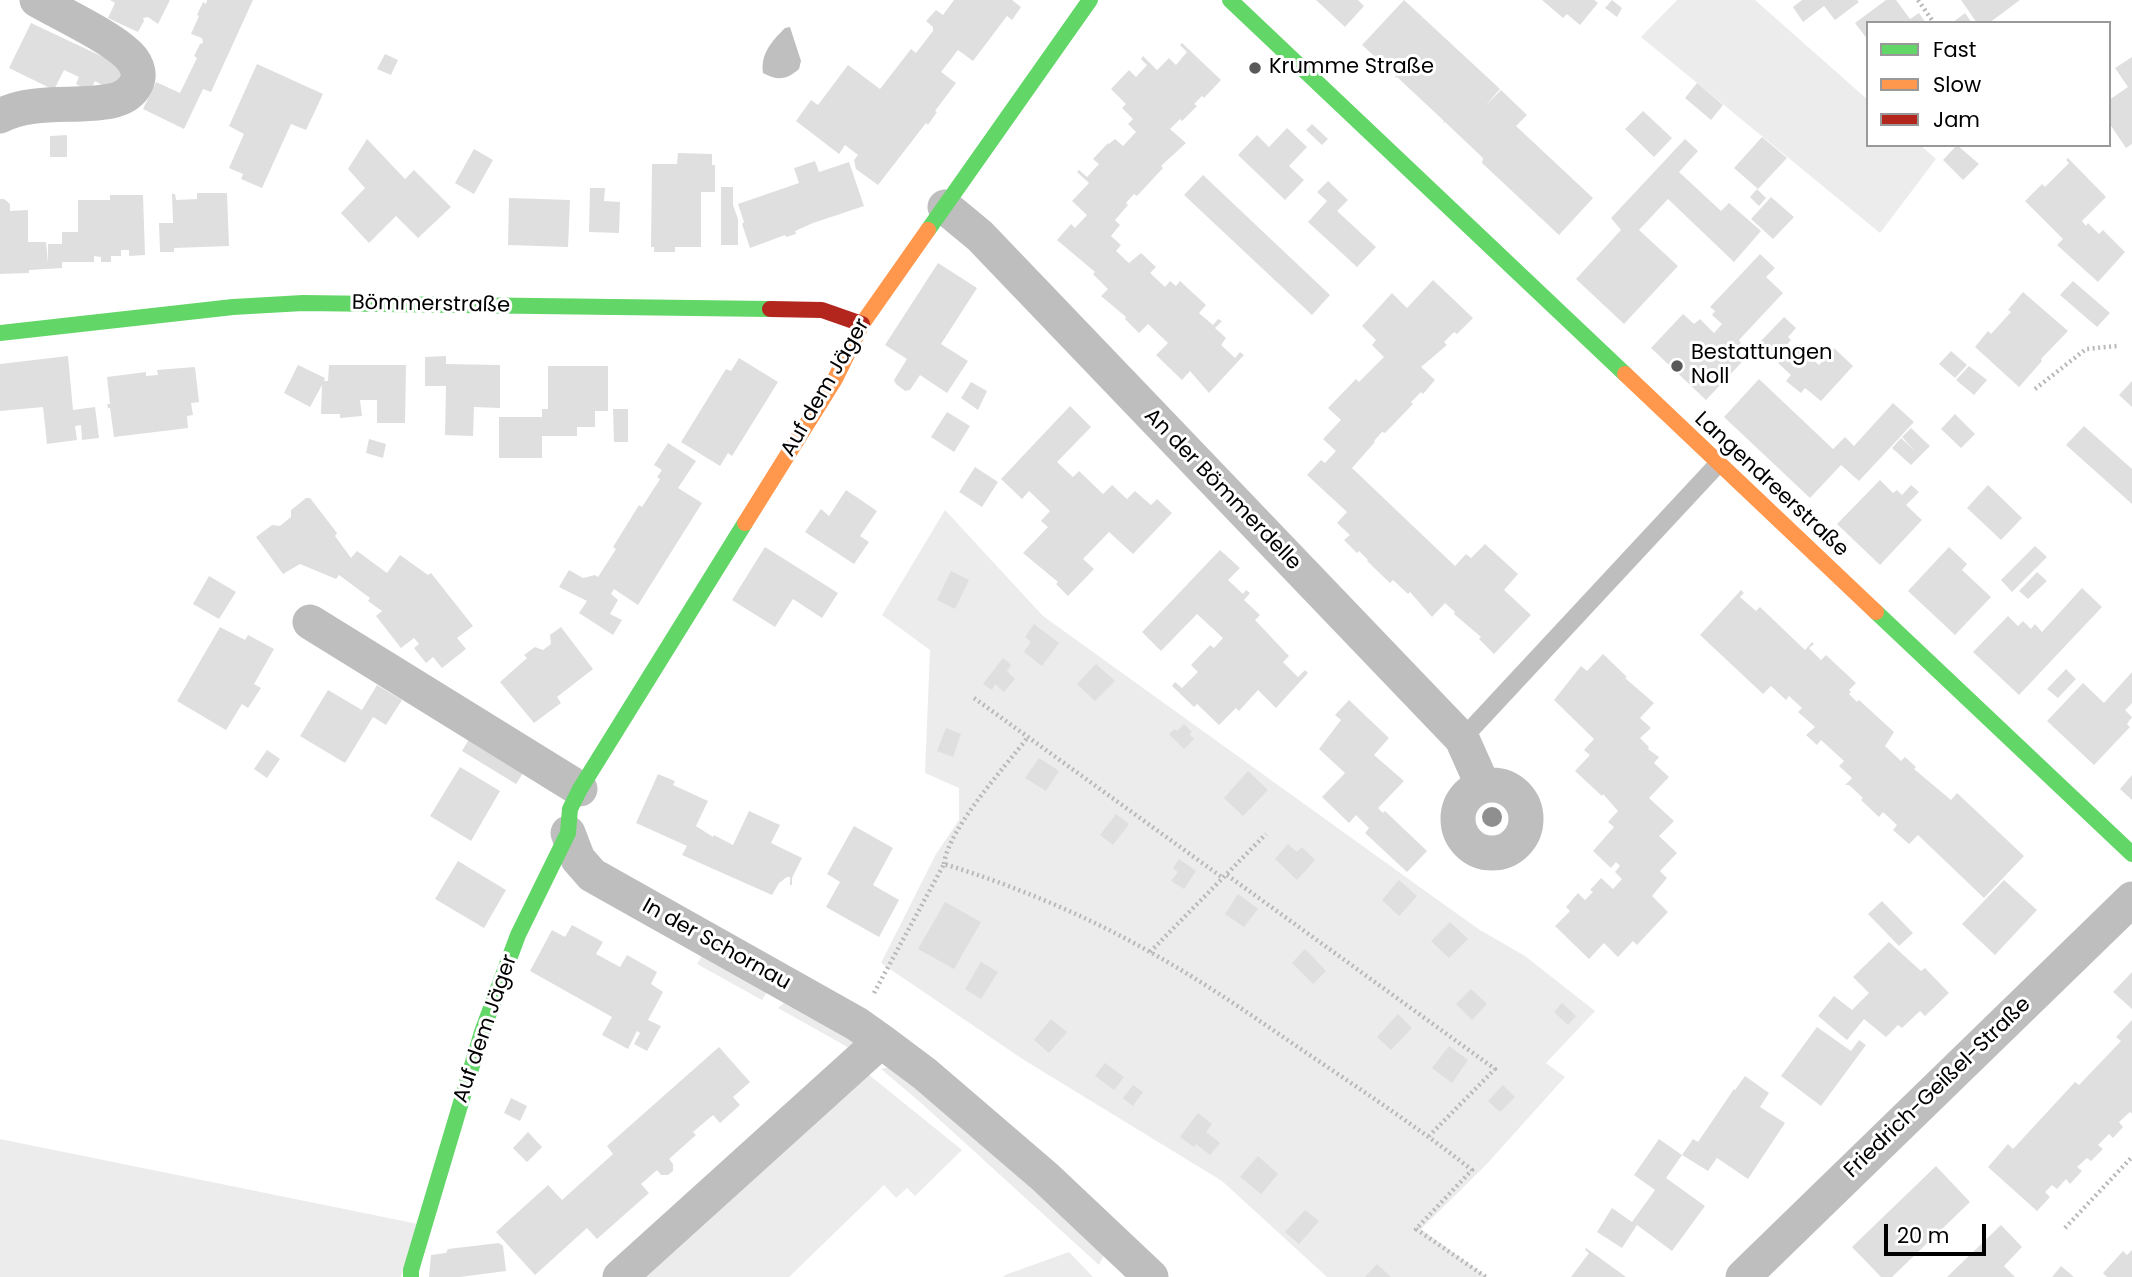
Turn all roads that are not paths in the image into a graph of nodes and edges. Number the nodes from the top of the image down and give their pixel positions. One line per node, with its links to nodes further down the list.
1 (37, 0): 4 (street)
2 (1090, 0): 5 (street, Auf dem Jäger)
3 (1230, 0): 8 (street, Langendreerstraße)
4 (0, 116)
5 (945, 207): 6 (street, Auf dem Jäger); 10 (street, An der Bömmerdelle)
6 (862, 324): 7 (street, Bömmerstraße); 12 (street, Auf dem Jäger)
7 (0, 333)
8 (1718, 464): 10 (lane); 14 (street, Langendreerstraße)
9 (310, 622): 12 (street)
10 (1462, 738): 11 (street, An der Bömmerdelle)
11 (1483, 786)
12 (580, 789): 13 (street, Auf dem Jäger)
13 (568, 833): 16 (street, In der Schornau); 17 (street, Auf dem Jäger)
14 (2132, 854)
15 (2132, 899): 20 (street, Friedrich-Geißel-Straße)
16 (869, 1032): 18 (street); 19 (street, In der Schornau)
17 (411, 1277)
18 (620, 1277)
19 (1151, 1277)
20 (1743, 1277)

